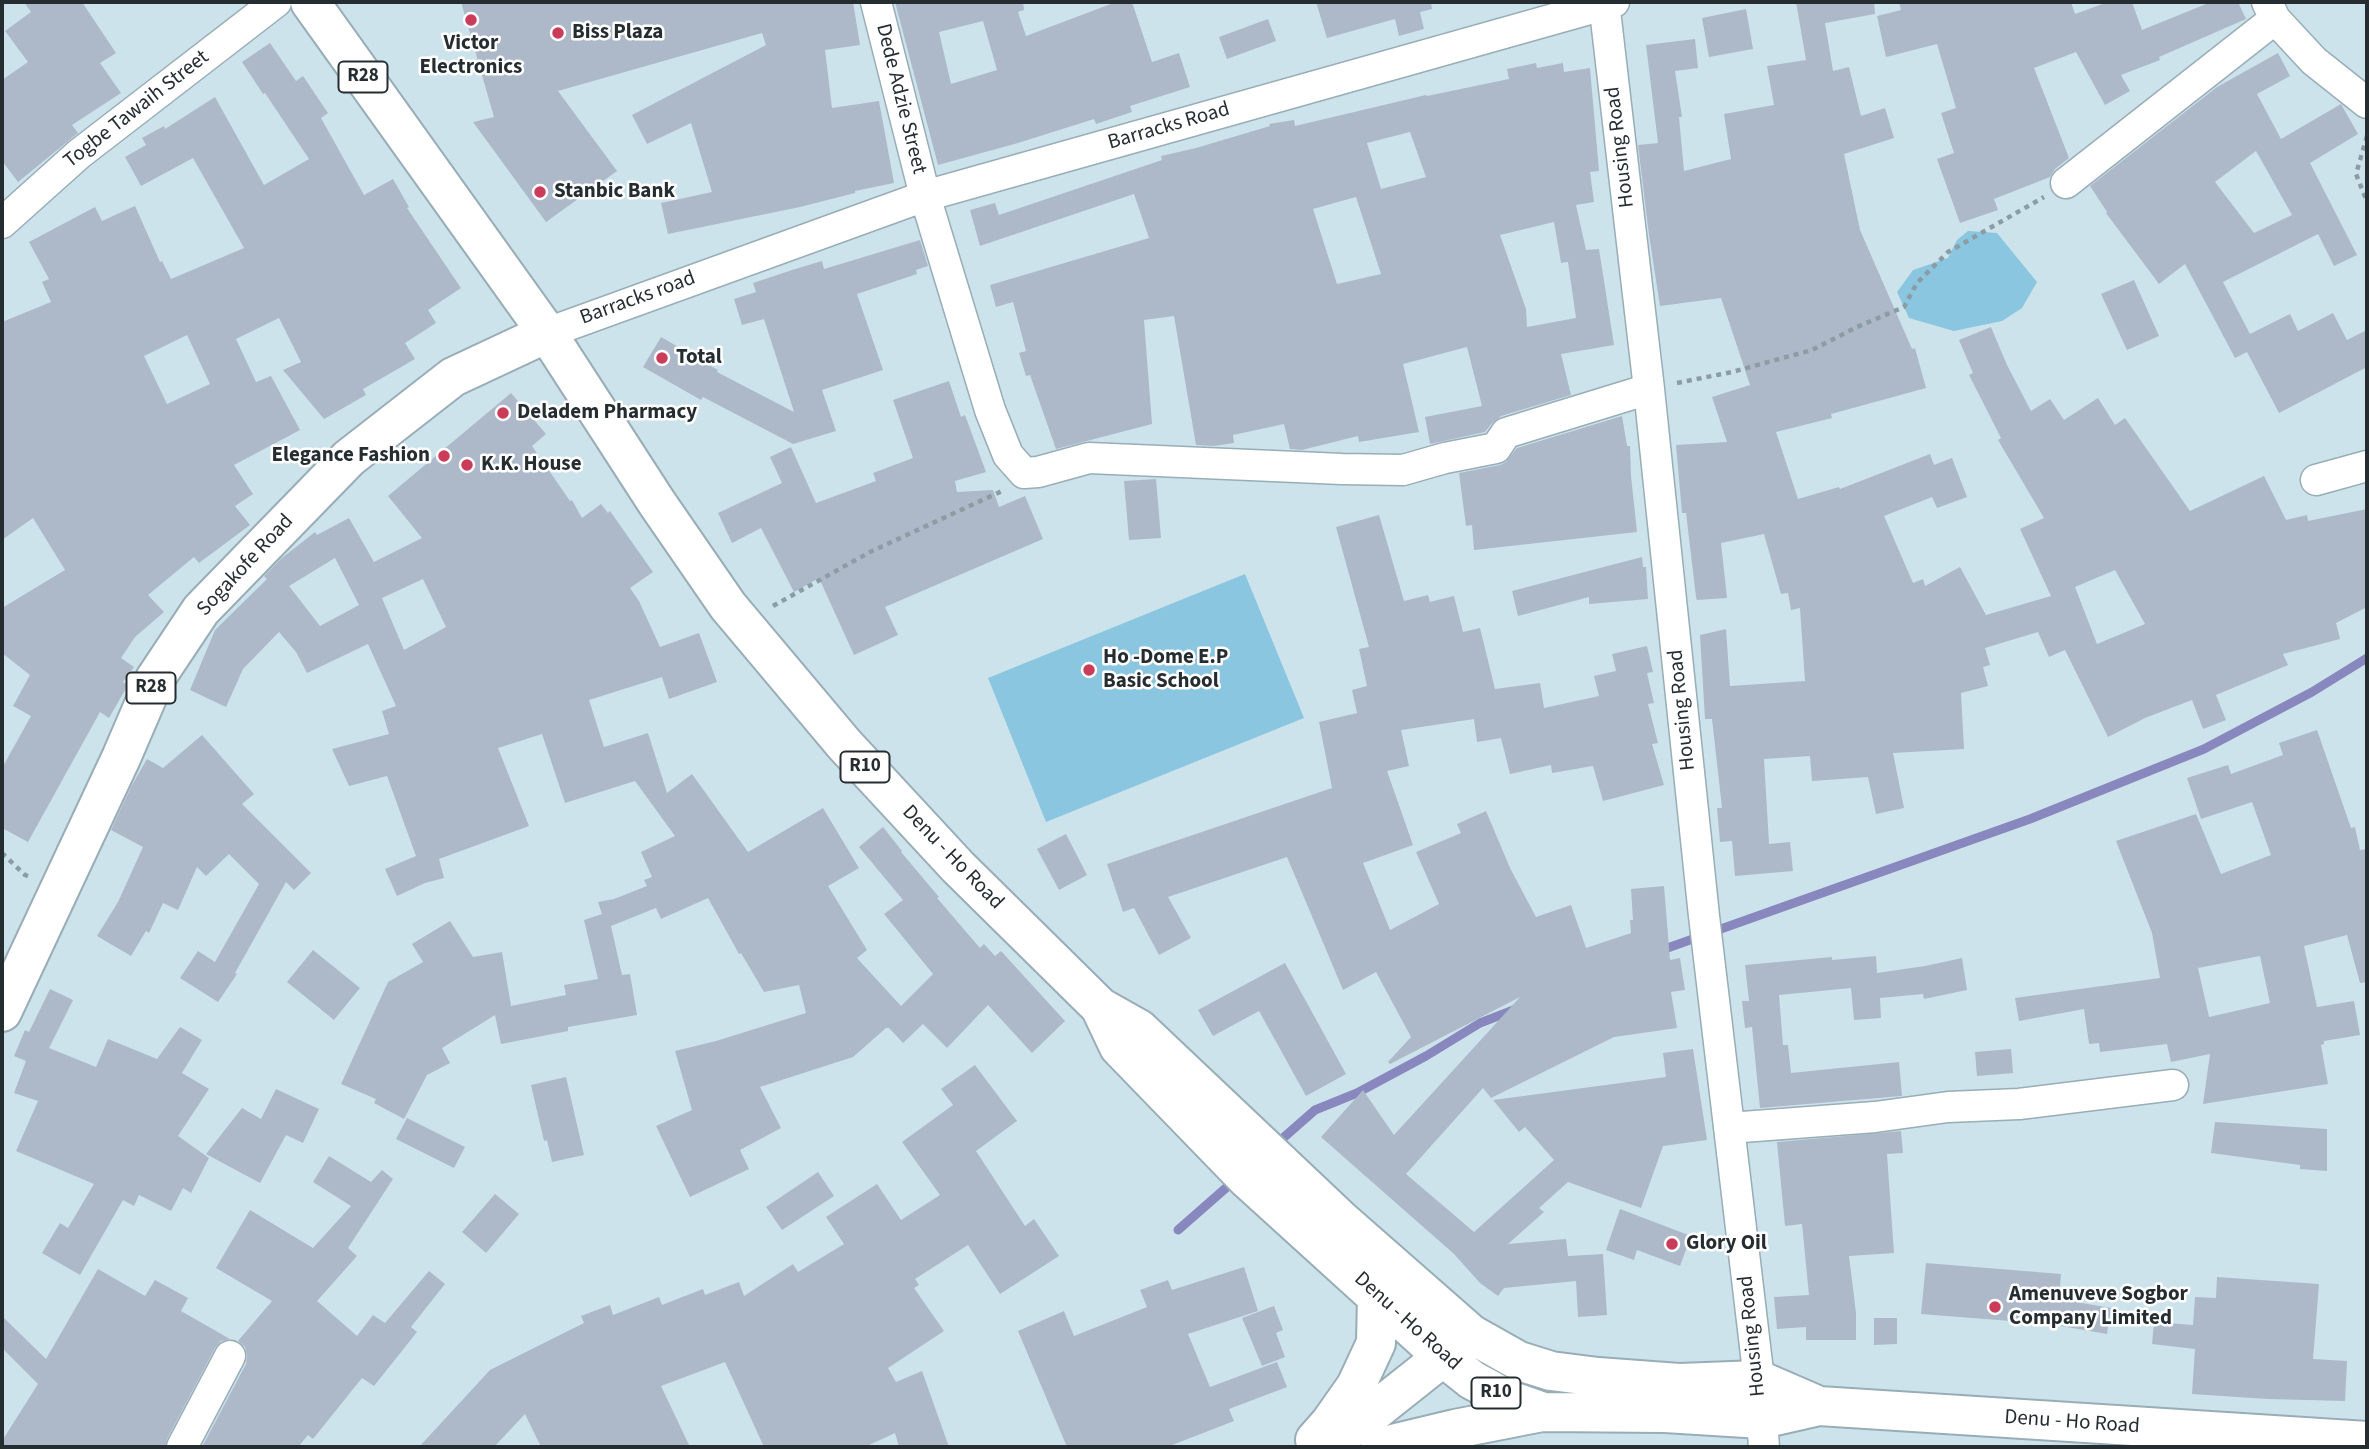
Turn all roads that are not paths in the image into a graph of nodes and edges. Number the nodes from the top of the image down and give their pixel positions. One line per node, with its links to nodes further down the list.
1 (276, 2): 9 (street, Togbe Tawaih Street)
2 (310, 2): 11 (main road, R28)
3 (876, 2): 8 (street, Dede Adzie Street)
4 (1607, 3): 8 (street, Barracks Road); 12 (street, Housing Road)
5 (2271, 10): 6 (street); 7 (street)
6 (2367, 103)
7 (2066, 183)
8 (925, 196): 10 (street, Barracks Road); 12 (street, Dede Adzie Street)
9 (2, 223)
10 (729, 265): 11 (street, Barracks road)
11 (547, 333): 15 (main road, Sogakofe Road / R28); 18 (main road, Denu - Ho Road / R10)
12 (1649, 389): 17 (street, Housing Road)
13 (2367, 466): 14 (street)
14 (2316, 480)
15 (2, 1012)
16 (2173, 1085): 17 (street)
17 (1729, 1128): 22 (street, Housing Road)
18 (1256, 1163): 19 (main road, Denu - Ho Road / R10); 20 (main road, Denu - Ho Road / R10)
19 (1377, 1296): 20 (main road, Denu - Ho Road / R10); 28 (main road)
20 (1457, 1345): 22 (main road, Denu - Ho Road / R10); 24 (main road, Denu - Ho Road / R10); 29 (main road)
21 (230, 1356): 27 (street)
22 (1759, 1380): 23 (main road, Denu - Ho Road / R10); 25 (street, Housing Road)
23 (1819, 1406): 25 (main road, Denu - Ho Road / R10); 26 (main road, Denu - Ho Road / R10)
24 (1543, 1412): 25 (main road, Denu - Ho Road / R10); 30 (main road)
25 (1763, 1433)
26 (2367, 1441)
27 (182, 1447)
28 (1309, 1447)
29 (1323, 1447)
30 (1380, 1447)

